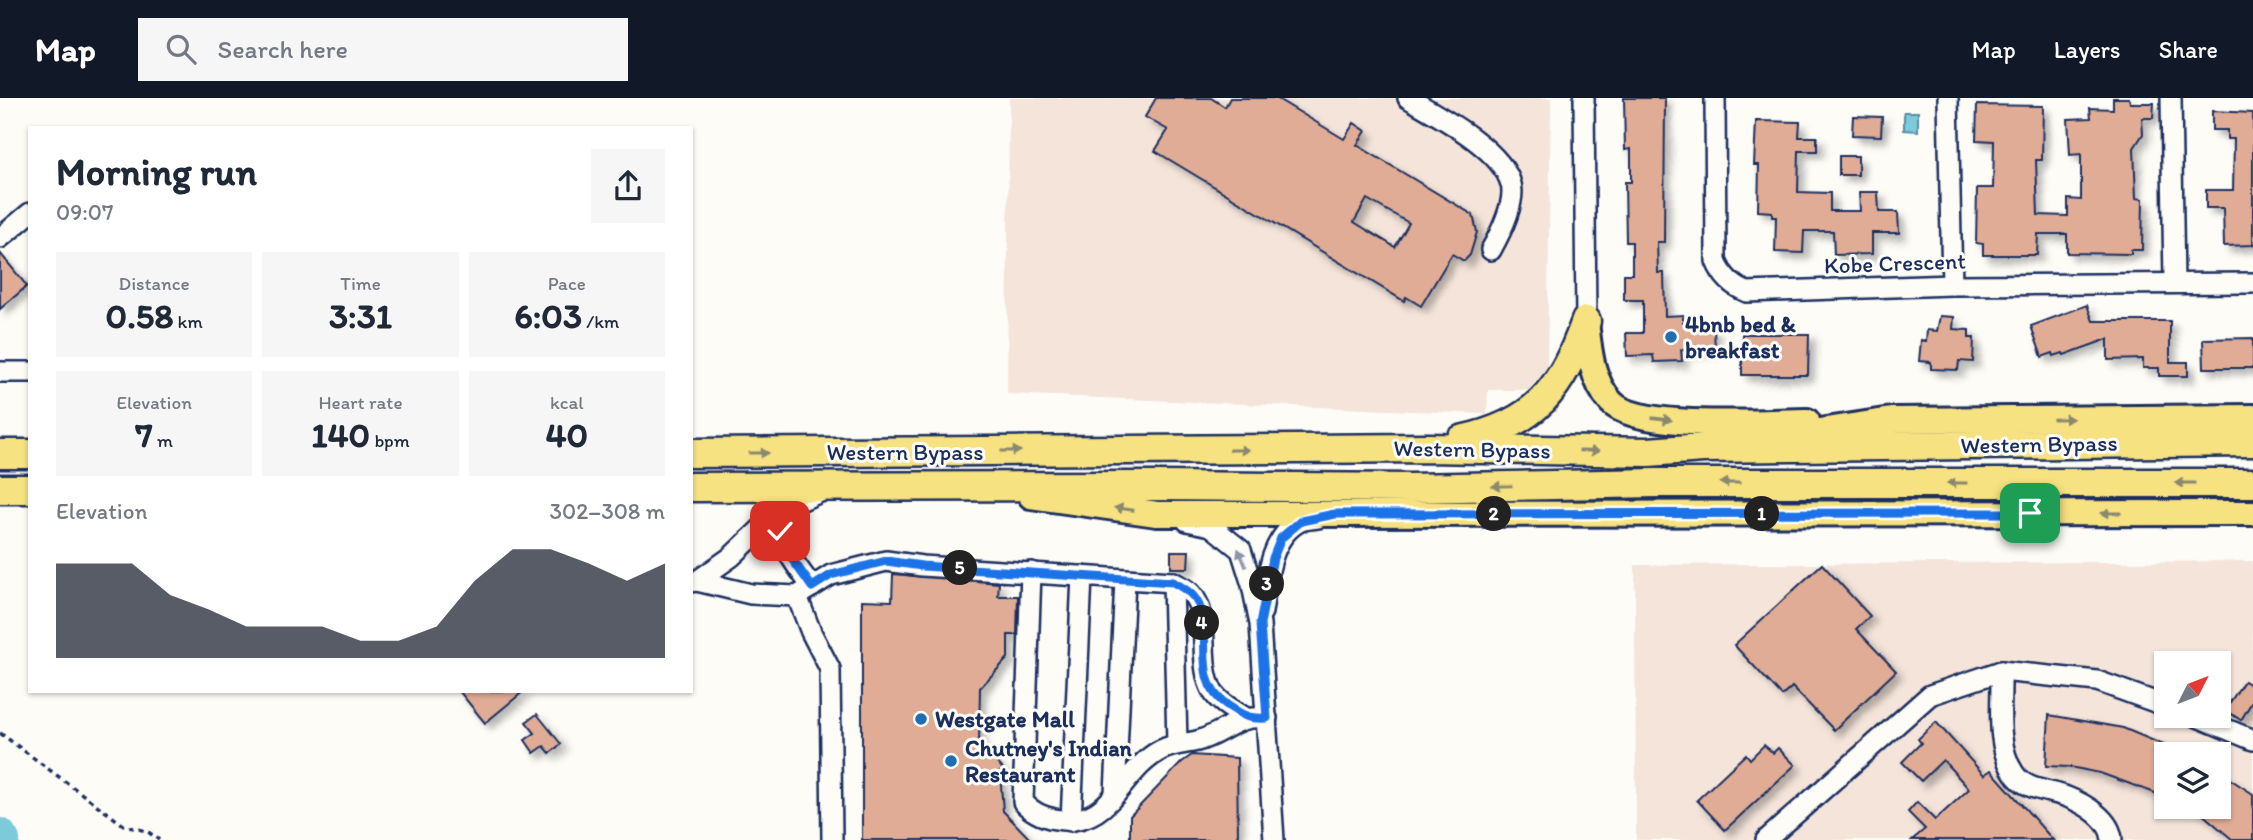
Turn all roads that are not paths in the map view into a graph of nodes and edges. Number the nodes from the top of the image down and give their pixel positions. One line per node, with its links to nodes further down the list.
1 (1408, 98): 8 (street)
2 (1584, 98): 12 (street)
3 (1715, 98): 11 (street, Kobe Crescent)
4 (1948, 98): 11 (street)
5 (2171, 98): 9 (street)
6 (28, 215): 7 (street)
7 (0, 238)
8 (1491, 250)
9 (2174, 283): 10 (street, Kobe Crescent); 11 (street, Kobe Crescent)
10 (2253, 283)
11 (1952, 285)
12 (1586, 321): 16 (main road, one-way to 16); 18 (highway)
13 (0, 372): 14 (street)
14 (28, 372)
15 (2253, 417): 16 (main road, one-way to 15)
16 (1891, 420): 19 (main road)
17 (2253, 442): 19 (highway, Western Bypass)
18 (1428, 448): 19 (highway, Western Bypass, one-way to 19); 20 (highway, Western Bypass, one-way to 18)
19 (1703, 449)
20 (693, 453)
21 (0, 454): 22 (highway)
22 (28, 454)
23 (2253, 483): 25 (highway, Western Bypass, one-way to 25)
24 (693, 487): 26 (highway, Western Bypass)
25 (975, 487): 26 (highway, Western Bypass); 31 (main road, one-way to 25)
26 (834, 488): 29 (street)
27 (0, 489): 28 (highway)
28 (28, 489)
29 (782, 509): 36 (street); 38 (street)
30 (2253, 513): 32 (main road, one-way to 32)
31 (1157, 514): 32 (main road); 39 (street, one-way to 31)
32 (1335, 514): 39 (street)
33 (1031, 572): 34 (street); 38 (street); 47 (street)
34 (1082, 576): 35 (street); 47 (street)
35 (1125, 580): 37 (street); 46 (street)
36 (694, 582): 38 (street)
37 (1173, 582): 42 (street); 45 (street)
38 (805, 592): 48 (street)
39 (1260, 624): 42 (street)
40 (2001, 671): 41 (street); 50 (street); 51 (street)
41 (2154, 702)
42 (1257, 718): 45 (street); 49 (street)
43 (2224, 728): 44 (street)
44 (2253, 740)
45 (1177, 744): 46 (street)
46 (1115, 794): 47 (street)
47 (1071, 821)
48 (832, 840)
49 (1274, 840)
50 (1766, 840)
51 (2112, 840)

